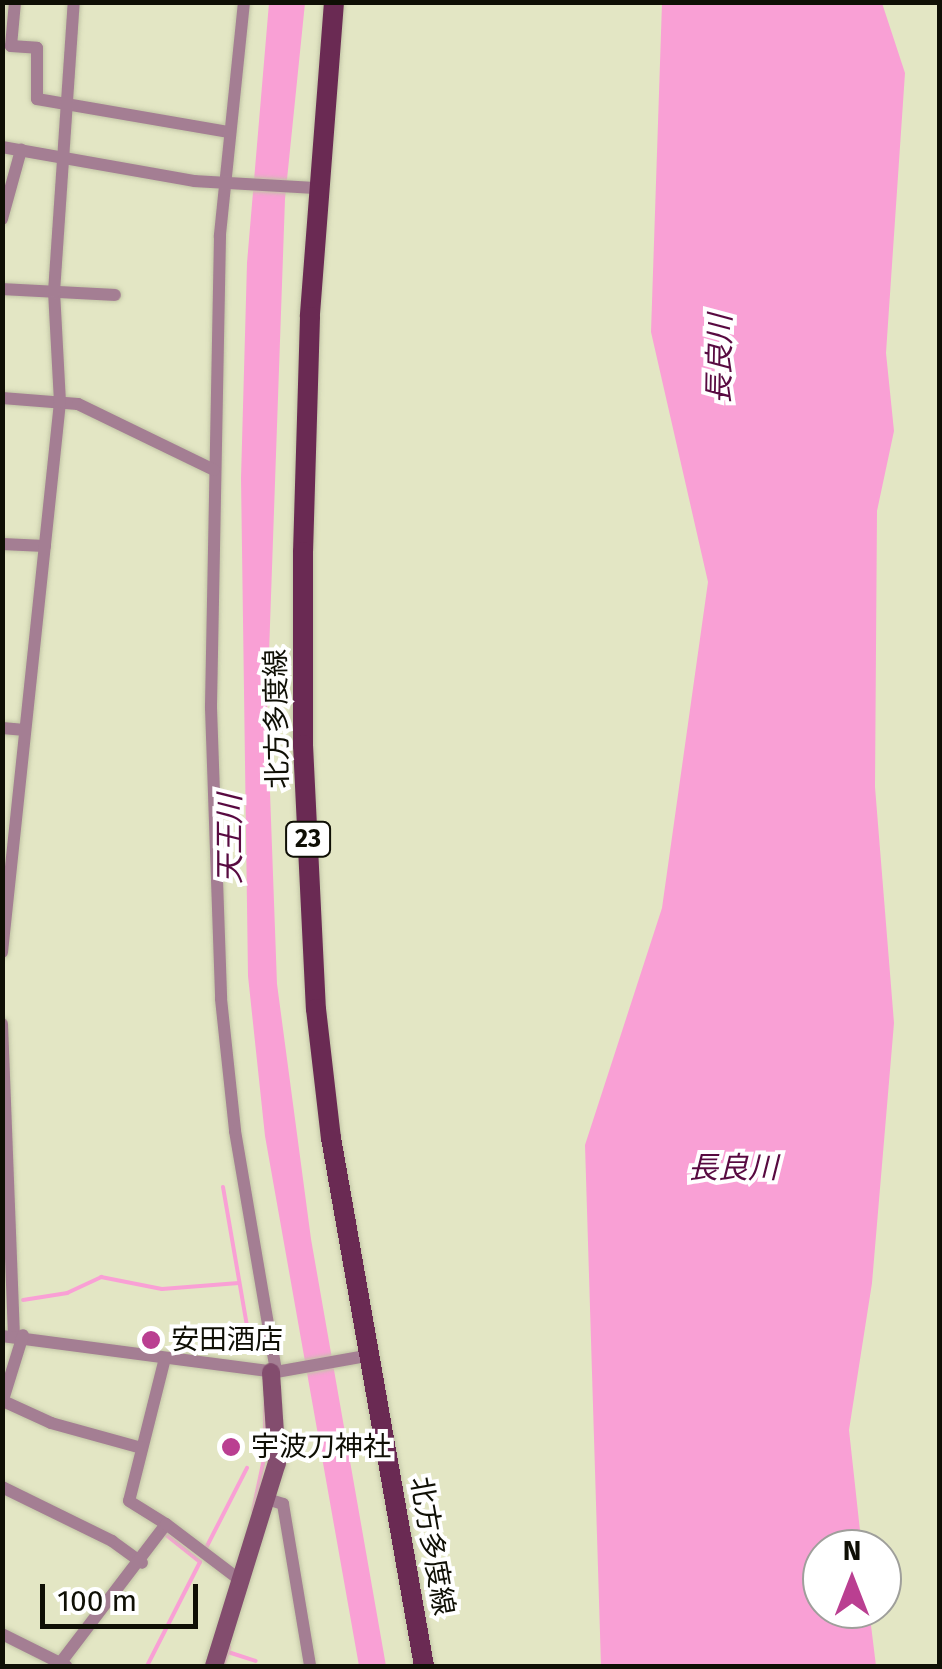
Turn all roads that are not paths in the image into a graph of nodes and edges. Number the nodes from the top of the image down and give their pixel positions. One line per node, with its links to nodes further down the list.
1 (15, 2): 5 (street)
2 (74, 2): 5 (street)
3 (334, 2): 11 (main road, 北方多度線 / 23)
4 (242, 7): 6 (street)
5 (70, 103): 6 (street); 9 (street)
6 (229, 132): 10 (street)
7 (2, 147): 8 (street)
8 (21, 150): 9 (street); 12 (street)
9 (66, 157): 10 (street); 14 (street)
10 (229, 185): 11 (street); 18 (street)
11 (311, 188): 27 (main road, 北方多度線 / 23)
12 (2, 219)
13 (2, 289): 14 (street)
14 (54, 292): 15 (street); 17 (street)
15 (114, 296)
16 (2, 398): 17 (street)
17 (60, 402): 18 (street); 20 (street)
18 (214, 470): 29 (street)
19 (2, 544): 20 (street)
20 (45, 546): 22 (street)
21 (2, 728): 22 (street)
22 (26, 730): 23 (street)
23 (5, 909): 24 (street)
24 (2, 952)
25 (2, 1024): 26 (street)
26 (13, 1335): 28 (street); 30 (street)
27 (361, 1357): 29 (street); 41 (main road, 北方多度線 / 23)
28 (164, 1358): 29 (street); 31 (street)
29 (279, 1371): 33 (street)
30 (3, 1402): 31 (street)
31 (142, 1448): 34 (street)
32 (2, 1487): 35 (street)
33 (267, 1499): 36 (street); 40 (street)
34 (166, 1524): 35 (street); 36 (street)
35 (142, 1564): 38 (street)
36 (242, 1581): 39 (street)
37 (2, 1634): 38 (street)
38 (61, 1666)
39 (214, 1666)
40 (310, 1666)
41 (424, 1666)

